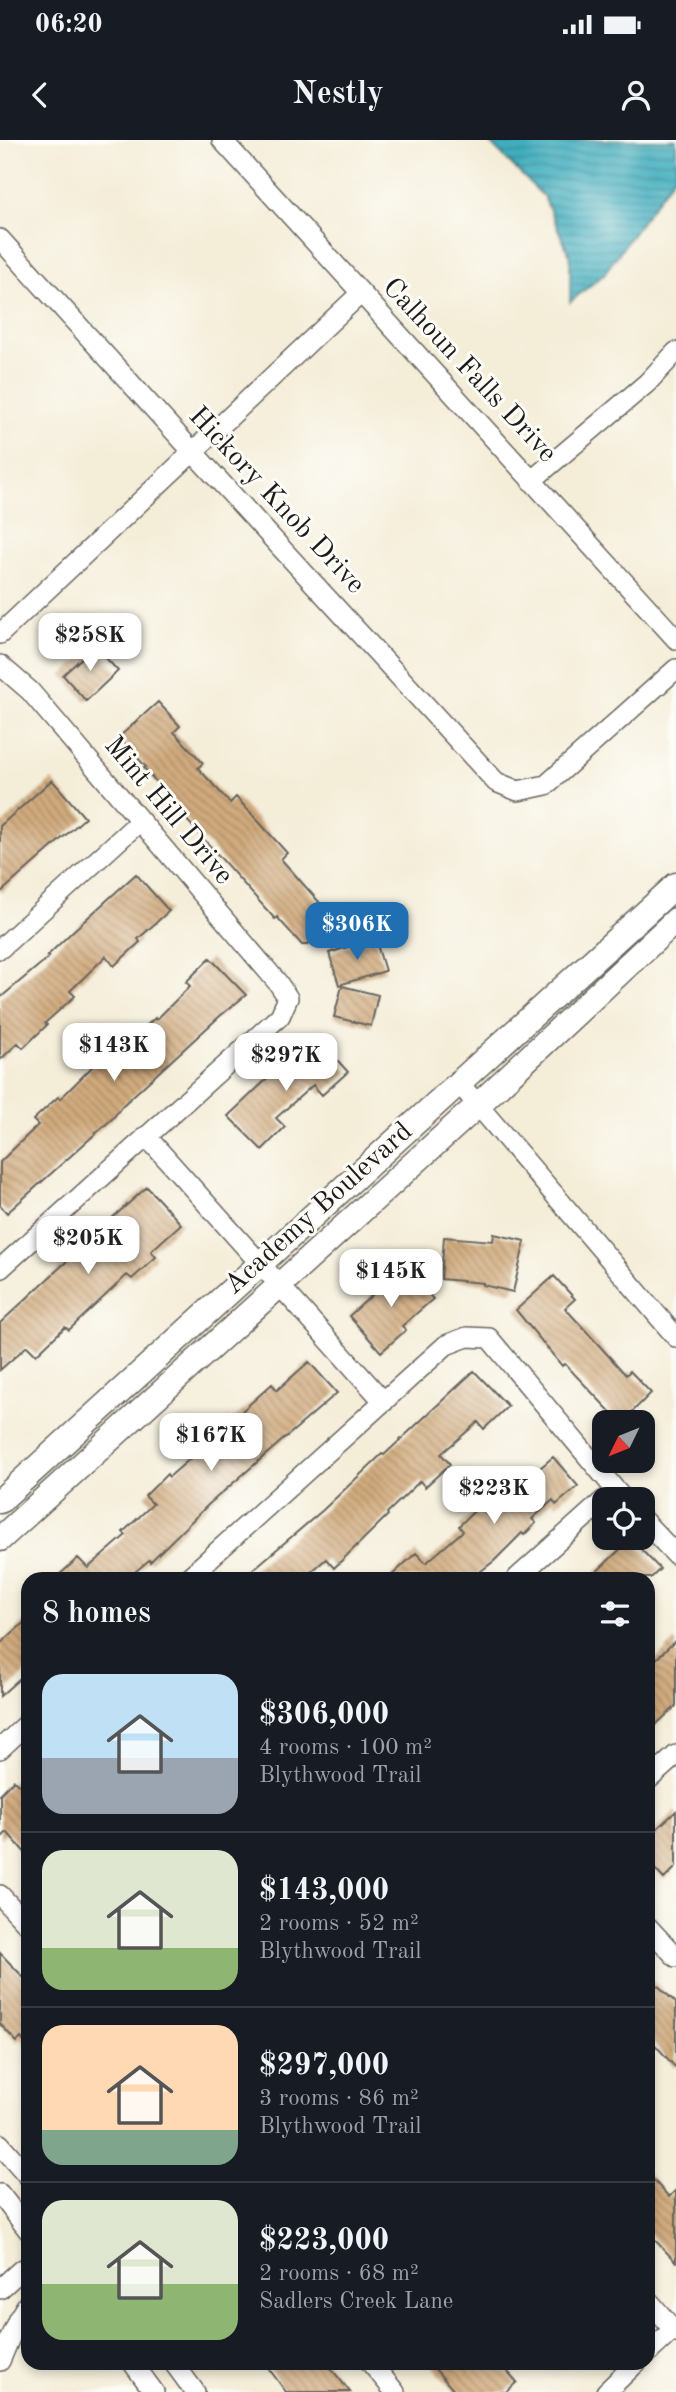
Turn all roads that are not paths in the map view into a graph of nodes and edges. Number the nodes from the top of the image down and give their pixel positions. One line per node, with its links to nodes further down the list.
1 (222, 140): 3 (street, Calhoun Falls Drive)
2 (0, 239): 5 (street, Hickory Knob Drive)
3 (360, 294): 5 (street); 6 (street, Calhoun Falls Drive)
4 (676, 352): 6 (street)
5 (192, 453): 7 (street); 10 (street, Hickory Knob Drive)
6 (531, 481): 8 (street, Calhoun Falls Drive)
7 (0, 634)
8 (676, 639)
9 (0, 665): 11 (street, Mint Hill Drive)
10 (676, 669)
11 (140, 821): 14 (street); 17 (street, Mint Hill Drive)
12 (676, 884): 15 (main road, Academy Boulevard)
13 (676, 920): 16 (main road, Academy Boulevard)
14 (0, 949)
15 (459, 1083): 16 (street); 18 (main road, Academy Boulevard)
16 (478, 1105): 20 (main road, Academy Boulevard); 21 (street)
17 (146, 1136): 18 (street); 19 (street)
18 (261, 1265): 20 (street); 24 (main road, Academy Boulevard)
19 (0, 1269)
20 (279, 1286): 22 (street); 27 (main road, Academy Boulevard)
21 (676, 1337)
22 (384, 1402): 23 (street); 29 (street)
23 (604, 1487)
24 (0, 1501)
25 (592, 1514): 30 (street)
26 (655, 1533): 28 (street)
27 (0, 1539)
28 (676, 1555)
29 (195, 1572)
30 (524, 1572)
31 (21, 1730): 32 (street)
32 (0, 1749)
33 (676, 1755): 34 (street)
34 (655, 1774)
35 (0, 1895): 36 (street)
36 (21, 1918)
37 (655, 1934): 38 (street)
38 (676, 1957)
39 (0, 2144): 40 (street)
40 (21, 2168)
41 (0, 2194): 42 (street)
42 (21, 2221)
43 (21, 2270): 44 (street)
44 (0, 2290)
45 (655, 2308): 47 (street)
46 (21, 2314): 49 (street)
47 (675, 2330): 48 (street)
48 (655, 2347)
49 (0, 2361)
50 (138, 2370): 54 (street)
51 (179, 2370): 55 (street)
52 (377, 2370): 56 (street)
53 (629, 2370): 57 (street)
54 (154, 2392)
55 (195, 2392)
56 (395, 2392)
57 (606, 2392)

